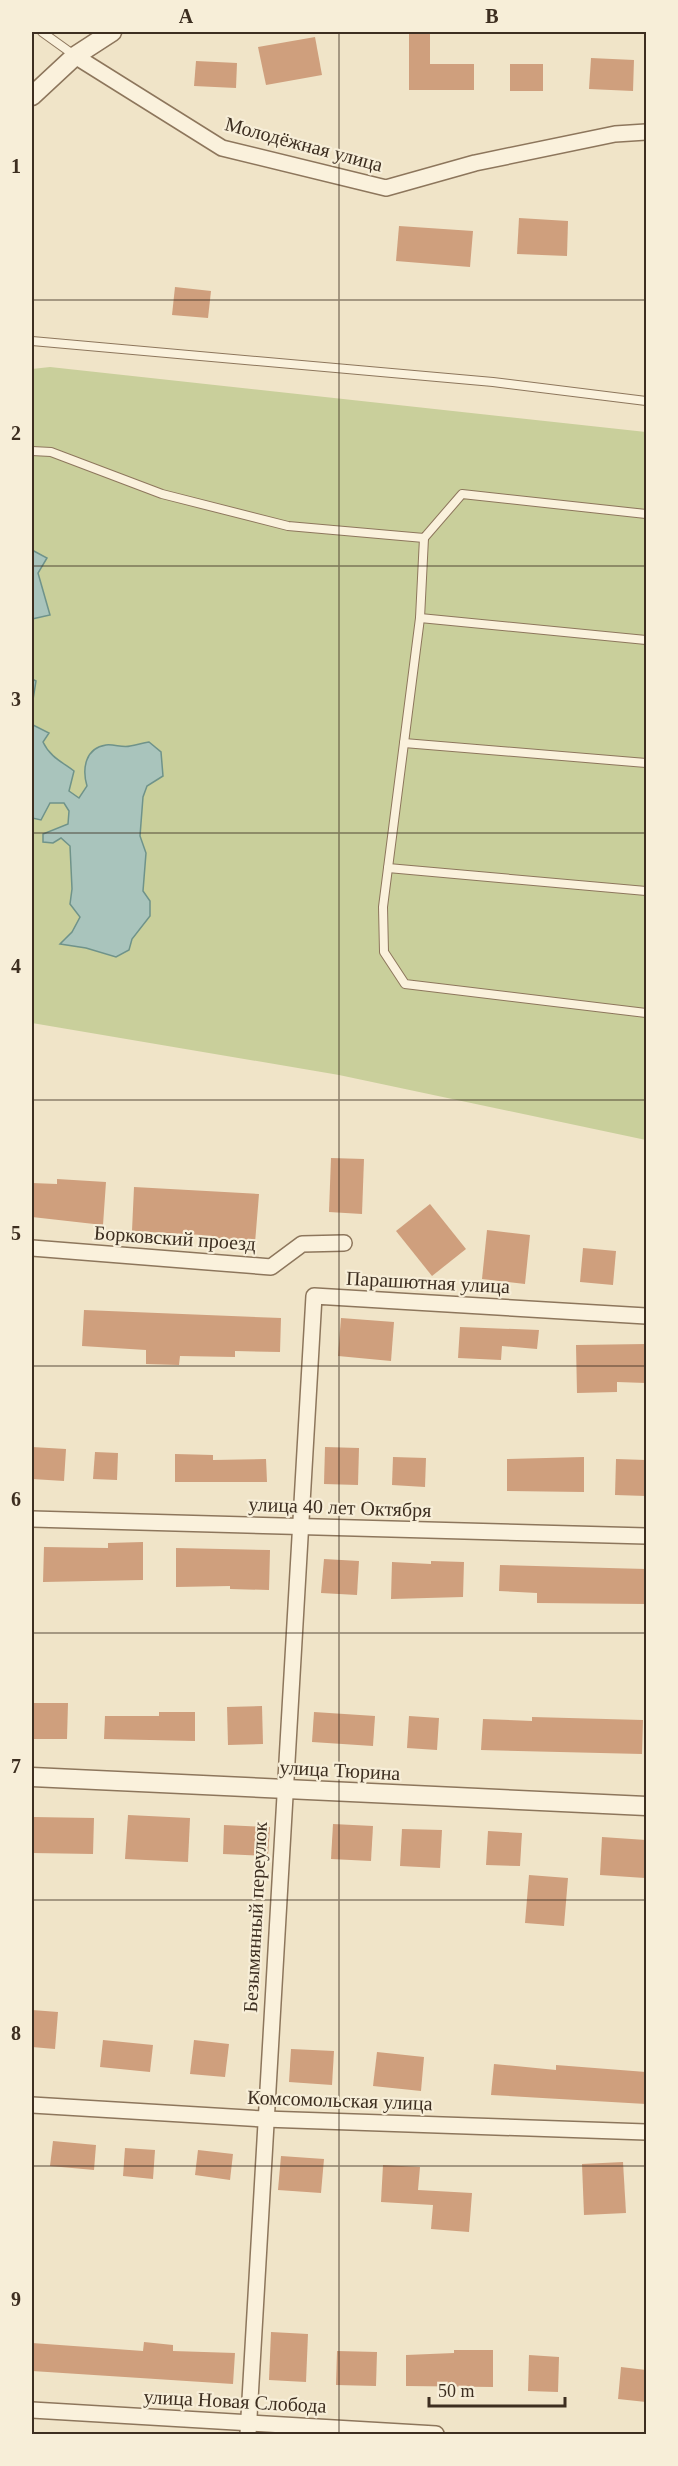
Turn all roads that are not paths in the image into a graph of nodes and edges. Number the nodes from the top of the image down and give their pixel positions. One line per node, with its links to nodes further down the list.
1 (42, 32): 3 (lane)
2 (110, 32): 3 (street)
3 (75, 56): 4 (street); 5 (street, Молодёжная улица)
4 (32, 96)
5 (646, 132)
6 (32, 341): 7 (lane)
7 (646, 401)
8 (32, 451): 10 (lane)
9 (646, 514): 10 (lane)
10 (424, 538): 11 (lane)
11 (420, 618): 12 (lane); 13 (lane)
12 (646, 640)
13 (404, 743): 14 (lane); 15 (lane)
14 (646, 763)
15 (388, 868): 16 (lane); 17 (lane)
16 (646, 891)
17 (646, 1013)
18 (344, 1243): 19 (street, Борковский проезд)
19 (32, 1248)
20 (646, 1316): 21 (street, Парашютная улица)
21 (308, 1403): 23 (street, Безымянный переулок)
22 (32, 1519): 23 (street, улица 40 лет Октября)
23 (299, 1527): 24 (street, улица 40 лет Октября); 26 (street, Безымянный переулок)
24 (646, 1536)
25 (32, 1777): 26 (street, улица Тюрина)
26 (284, 1789): 27 (street, улица Тюрина); 29 (street, Безымянный переулок)
27 (646, 1806)
28 (32, 2105): 29 (street, Комсомольская улица)
29 (264, 2119): 30 (street, Комсомольская улица); 32 (street, Безымянный переулок)
30 (646, 2132)
31 (32, 2410): 32 (street, улица Новая Слобода)
32 (248, 2429): 33 (street, улица Новая Слобода)
33 (436, 2434)

